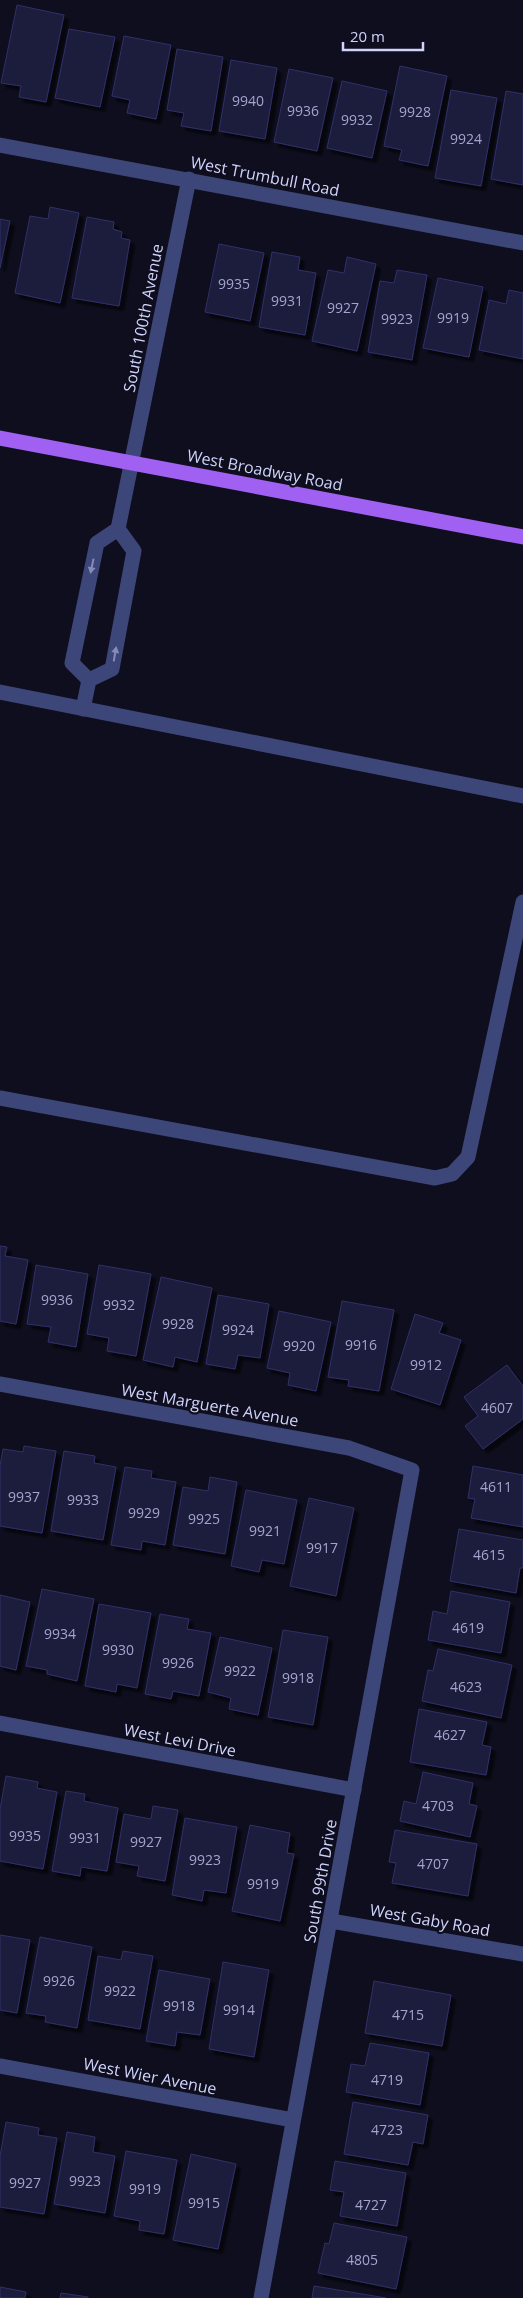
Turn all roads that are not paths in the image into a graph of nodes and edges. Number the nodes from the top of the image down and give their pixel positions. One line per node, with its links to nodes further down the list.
1 (0, 145): 2 (street, West Trumbull Road)
2 (189, 179): 3 (street, West Trumbull Road); 5 (street, South 100th Avenue)
3 (523, 243)
4 (0, 438): 5 (main road, West Broadway Road)
5 (132, 463): 6 (street, South 100th Avenue); 7 (main road, West Broadway Road)
6 (118, 529): 8 (street, one-way to 8); 8 (street, one-way to 6)
7 (523, 536)
8 (89, 680): 10 (street)
9 (0, 692): 10 (street)
10 (83, 709): 11 (street)
11 (523, 796)
12 (523, 902): 13 (street)
13 (0, 1098)
14 (0, 1384): 15 (street, West Marguerte Avenue)
15 (412, 1470): 17 (street, South 99th Drive)
16 (0, 1724): 17 (street, West Levi Drive)
17 (354, 1790): 18 (street, South 99th Drive)
18 (331, 1921): 19 (street, West Gaby Road); 21 (street, South 99th Drive)
19 (523, 1954)
20 (0, 2066): 21 (street, West Wier Avenue)
21 (294, 2120): 22 (street, South 99th Drive)
22 (261, 2298)

